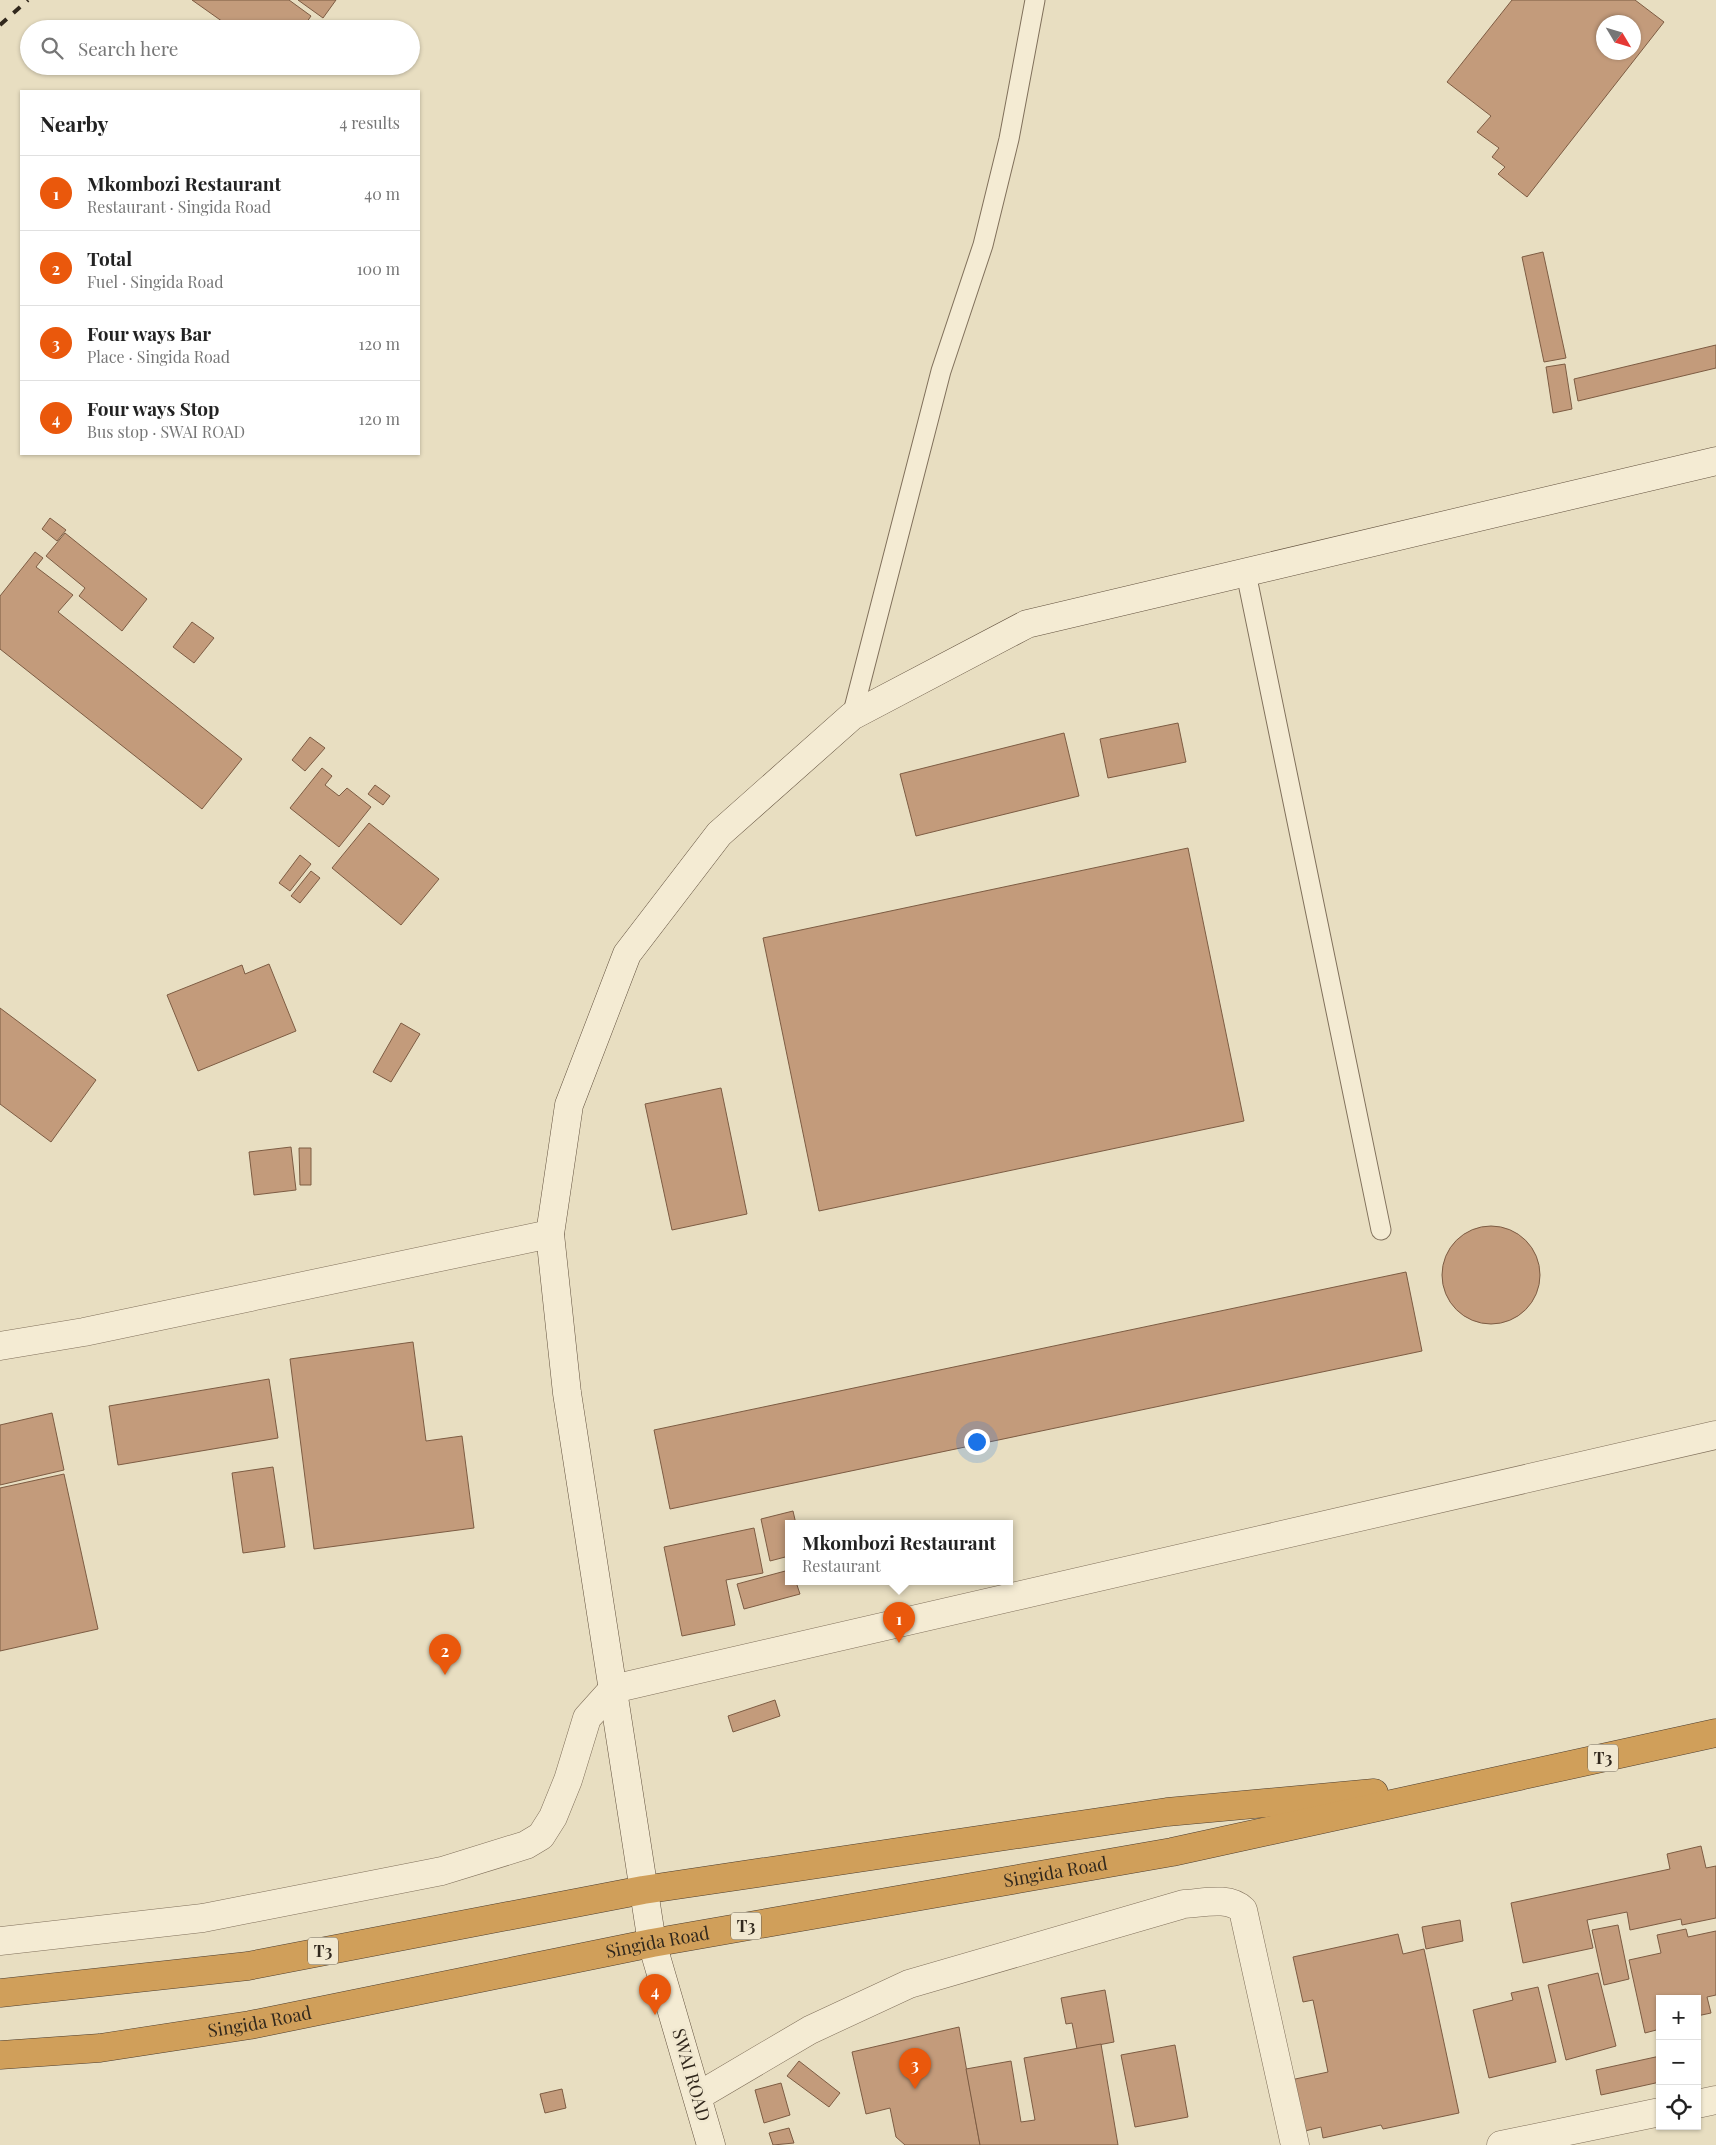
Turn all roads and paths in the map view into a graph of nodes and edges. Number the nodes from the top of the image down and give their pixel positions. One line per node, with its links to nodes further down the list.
1 (1035, 0): 4 (lane)
2 (1716, 461): 3 (street, SWAI ROAD)
3 (1246, 573): 4 (street, SWAI ROAD); 5 (lane)
4 (852, 716): 6 (street, SWAI ROAD)
5 (1381, 1230)
6 (550, 1234): 7 (street); 9 (street, SWAI ROAD)
7 (0, 1346)
8 (1716, 1435): 9 (street)
9 (612, 1689): 12 (street, SWAI ROAD); 13 (street)
10 (1716, 1733): 11 (highway, Singida Road / T3)
11 (1490, 1783): 12 (highway, Singida Road / T3); 14 (highway, Singida Road / T3)
12 (643, 1890): 14 (street, SWAI ROAD); 15 (highway, Singida Road / T3)
13 (0, 1941)
14 (652, 1943): 16 (highway, Singida Road / T3); 17 (street, SWAI ROAD)
15 (0, 1993)
16 (0, 2055)
17 (698, 2096): 21 (street, SWAI ROAD); 22 (street)
18 (1716, 2100): 19 (street)
19 (1701, 2103)
20 (1656, 2113): 23 (street)
21 (711, 2145)
22 (1295, 2145)
23 (1501, 2145)

